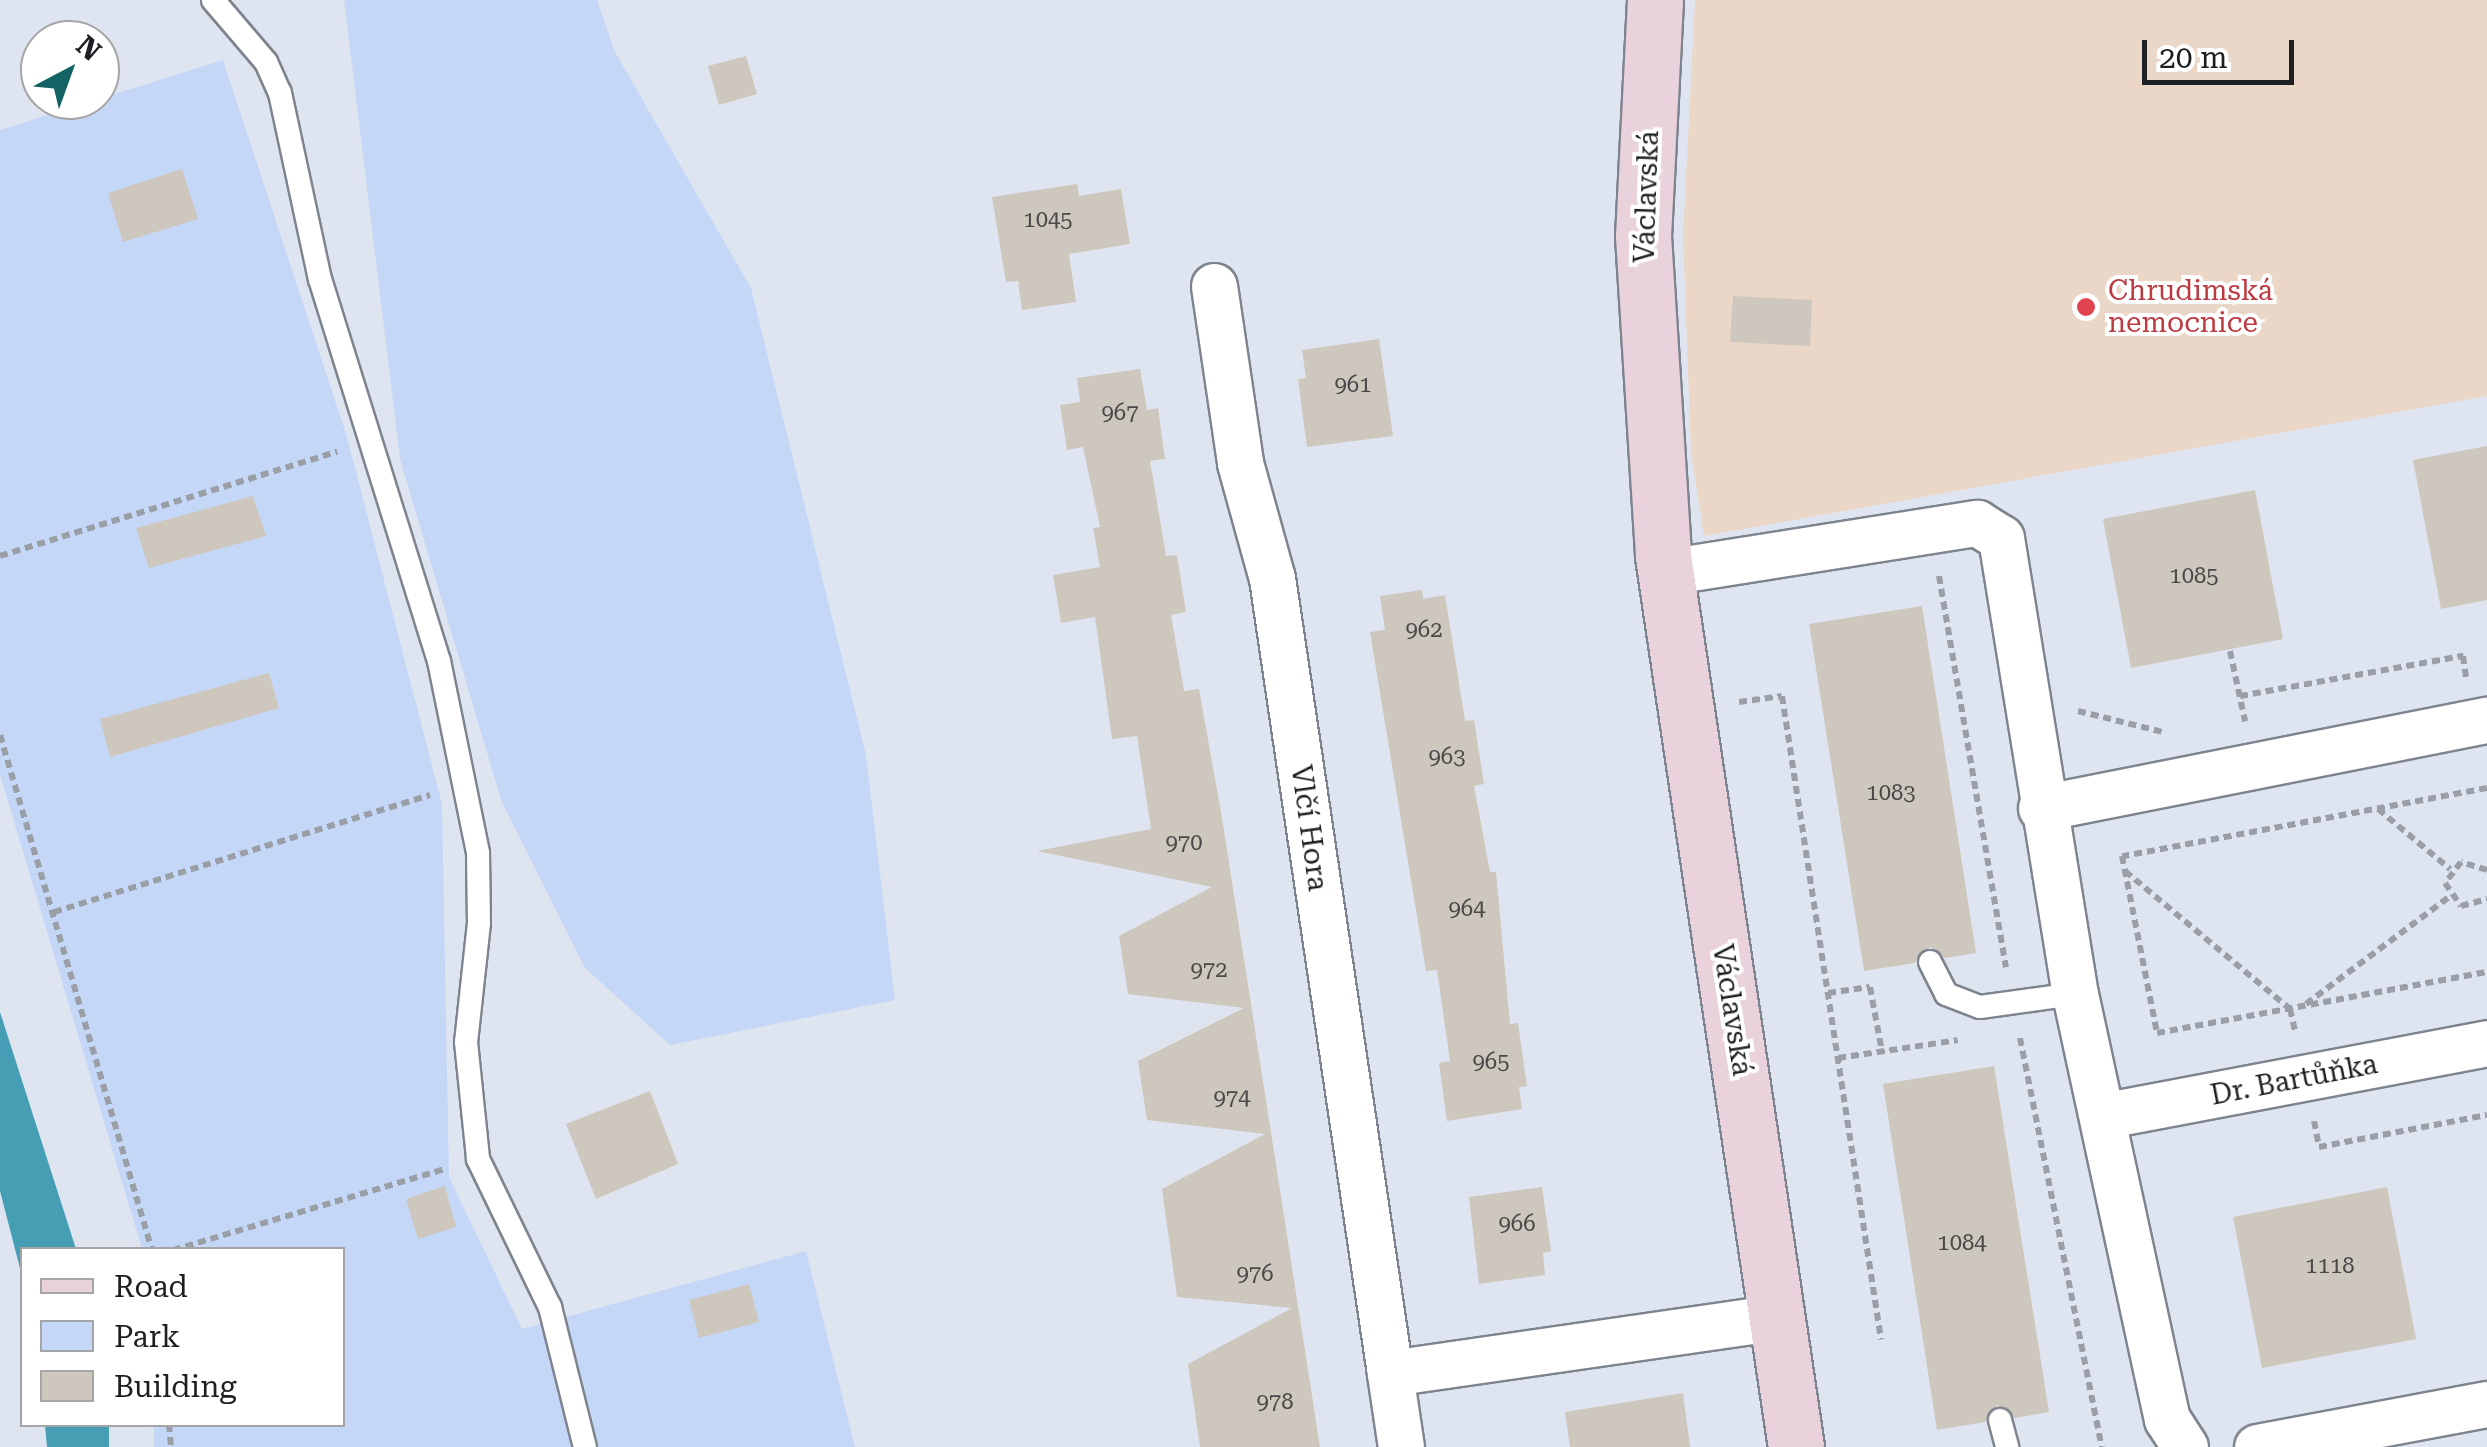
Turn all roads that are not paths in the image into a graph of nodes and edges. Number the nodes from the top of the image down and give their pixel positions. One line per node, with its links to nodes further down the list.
1 (213, 0): 16 (lane)
2 (1655, 0): 4 (street, Václavská)
3 (1214, 286): 12 (street, Vlčí Hora)
4 (1666, 572): 6 (street); 11 (street, Václavská)
5 (2477, 704): 6 (street)
6 (2041, 808): 8 (street)
7 (1930, 962): 8 (lane)
8 (2075, 994): 10 (street)
9 (2487, 1043): 10 (street, Dr. Bartůňka)
10 (2102, 1116): 15 (street)
11 (1778, 1316): 12 (street); 18 (street, Václavská)
12 (1390, 1373): 17 (street, Vlčí Hora)
13 (2487, 1404): 20 (street)
14 (2000, 1420): 19 (lane)
15 (2177, 1446)
16 (585, 1447)
17 (1402, 1447)
18 (1796, 1447)
19 (2007, 1447)
20 (2257, 1447)

